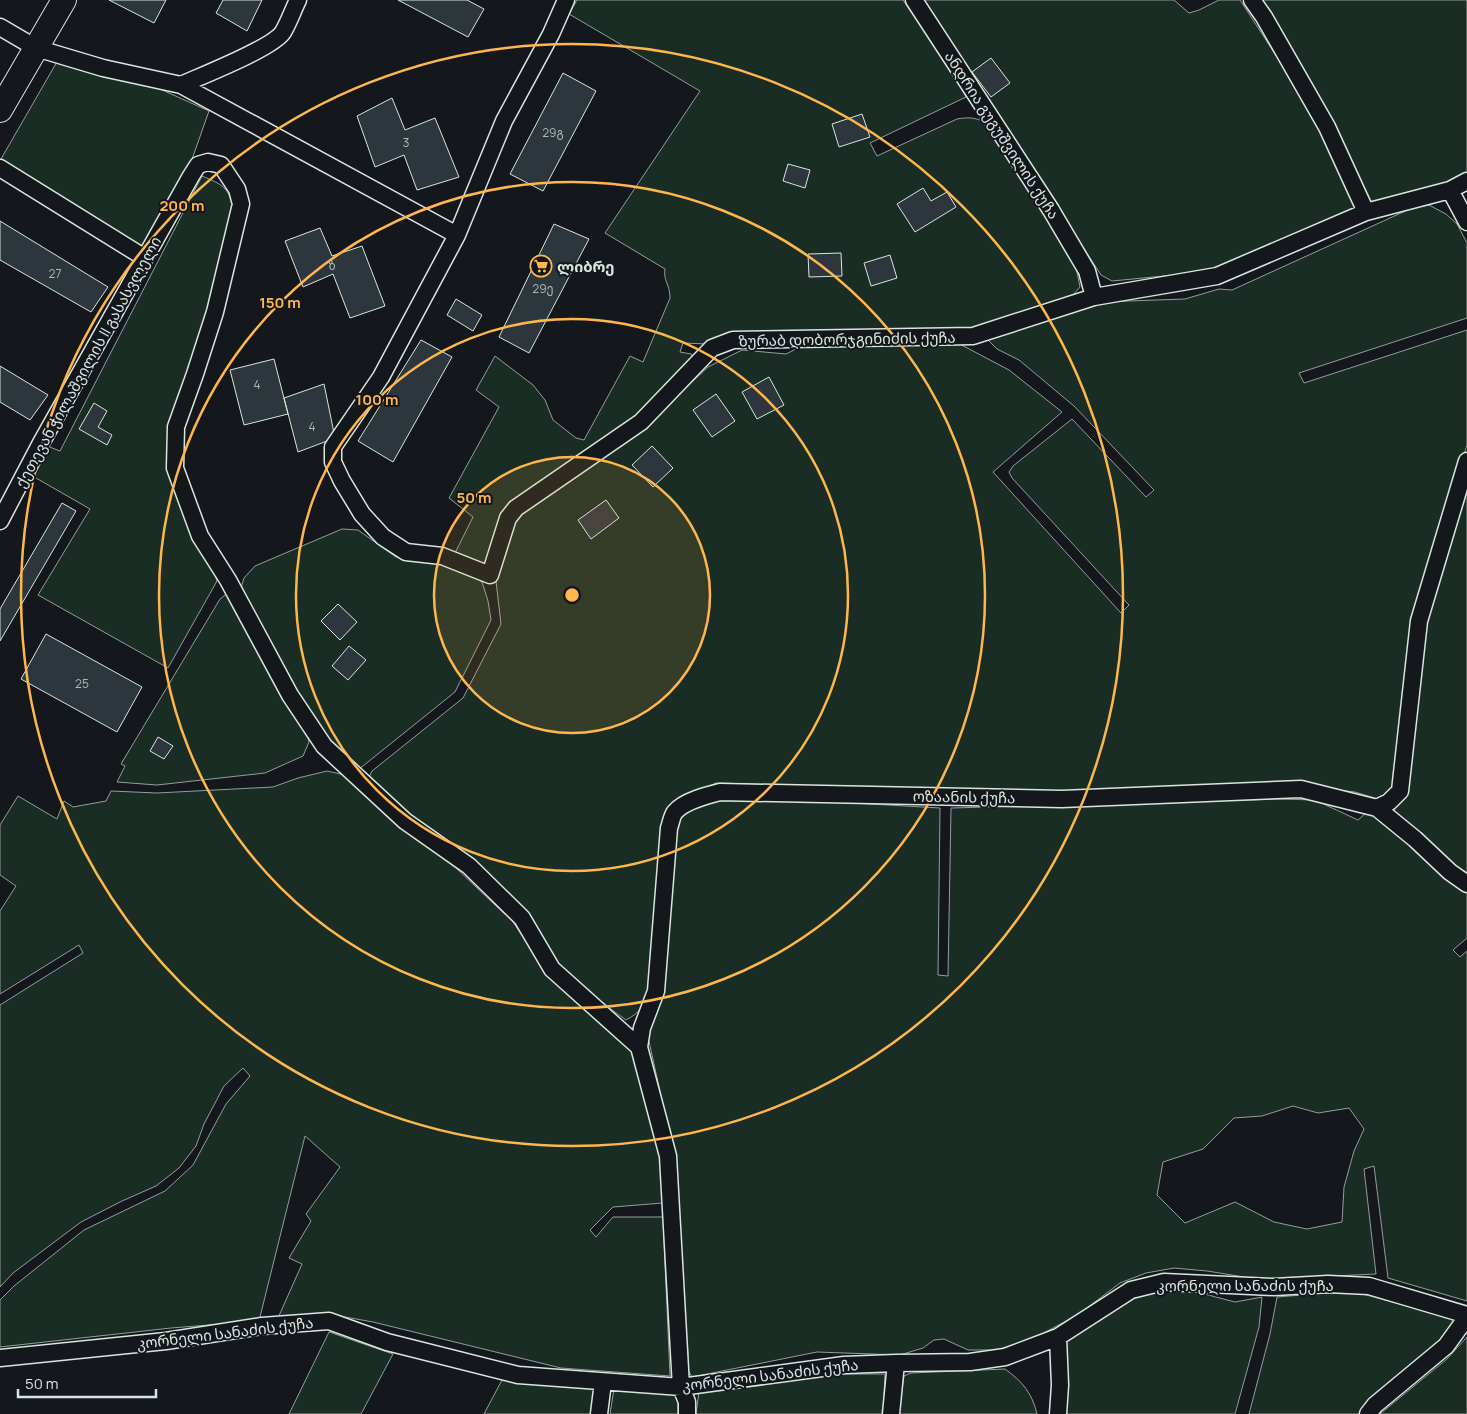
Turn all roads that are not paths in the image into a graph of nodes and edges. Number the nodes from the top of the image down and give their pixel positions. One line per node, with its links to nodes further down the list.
1 (64, 0): 7 (street)
2 (298, 0): 8 (street)
3 (566, 0): 15 (street)
4 (914, 0): 17 (street, ანდრია გუგუშვილის ქუჩა)
5 (1252, 0): 13 (street)
6 (0, 27): 7 (street)
7 (36, 48): 8 (street); 9 (street)
8 (181, 85): 15 (street)
9 (0, 110)
10 (0, 168): 16 (street)
11 (1467, 181): 12 (street)
12 (1450, 190): 13 (street); 14 (street)
13 (1366, 212): 17 (street)
14 (1467, 222)
15 (457, 235): 17 (street, ზურაბ დობორჯგინიძის ქუჩა)
16 (145, 258): 19 (street, ქეთევან ჭილაშვილის II გასასვლელი); 22 (street, ქეთევან ჭილაშვილის II გასასვლელი)
17 (1094, 297)
18 (1467, 461): 20 (street)
19 (0, 521)
20 (1377, 808): 21 (street, ოზაანის ქუჩა); 22 (street, ოზაანის ქუჩა)
21 (1467, 884)
22 (639, 1047): 28 (street)
23 (1467, 1316): 24 (street, კორნელი სანაძის ქუჩა); 33 (street)
24 (1058, 1337): 26 (street, კორნელი სანაძის ქუჩა); 32 (street)
25 (0, 1358): 27 (street, კორნელი სანაძის ქუჩა)
26 (896, 1363): 28 (street, კორნელი სანაძის ქუჩა); 31 (street)
27 (603, 1382): 28 (street, კორნელი სანაძის ქუჩა); 29 (street)
28 (681, 1387): 30 (street)
29 (600, 1414)
30 (686, 1414)
31 (891, 1414)
32 (1058, 1414)
33 (1368, 1414)

